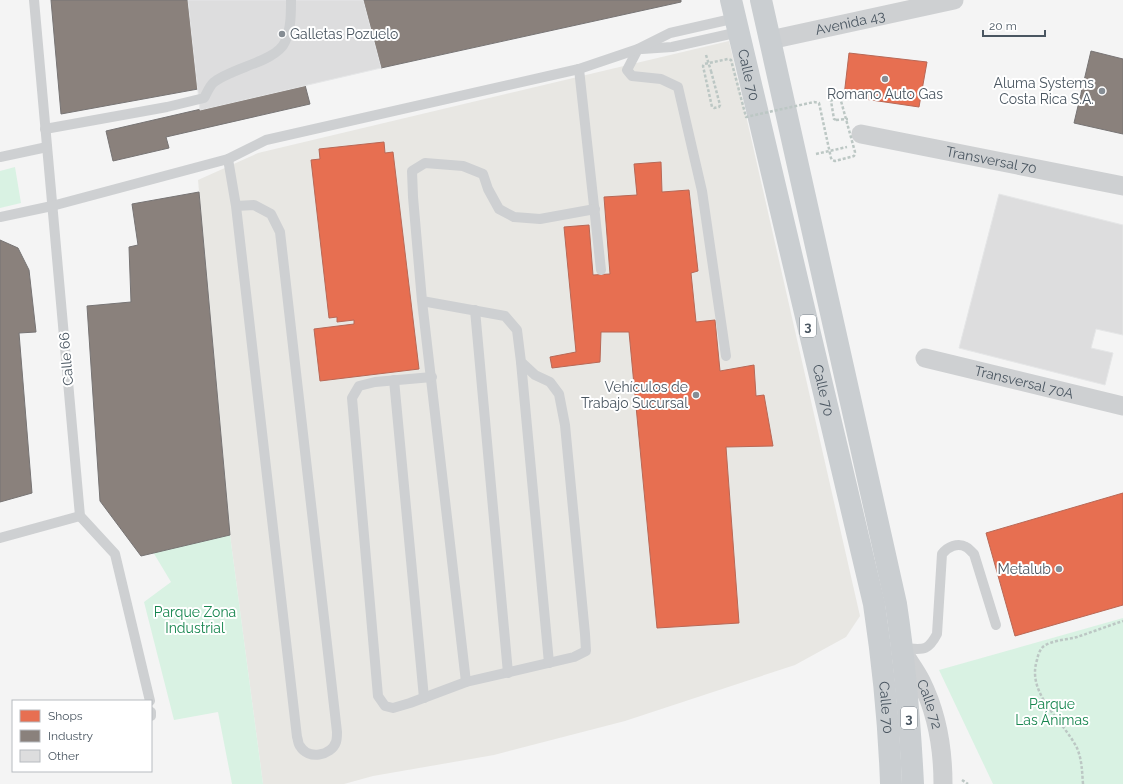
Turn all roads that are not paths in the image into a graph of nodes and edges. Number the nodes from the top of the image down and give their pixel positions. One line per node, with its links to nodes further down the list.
1 (34, 0): 9 (lane, Calle 66)
2 (291, 0): 9 (lane)
3 (761, 0): 6 (main road, Calle 70 / 3)
4 (954, 0): 6 (street, Avenida 43)
5 (735, 17): 7 (lane); 7 (lane); 32 (main road, Calle 70 / 3)
6 (770, 40): 31 (main road, Calle 70 / 3)
7 (638, 49): 8 (lane); 22 (lane)
8 (579, 69): 13 (lane); 17 (lane)
9 (46, 130): 11 (lane, Calle 66)
10 (855, 140): 14 (street, Transversal 70)
11 (47, 147): 12 (lane); 15 (lane, Calle 66)
12 (0, 157)
13 (228, 159): 15 (lane); 16 (lane)
14 (1123, 186)
15 (52, 206): 18 (lane); 28 (lane, Calle 66)
16 (236, 206): 16 (lane)
17 (595, 209): 19 (lane); 20 (lane)
18 (0, 217)
19 (601, 270)
20 (422, 301): 21 (lane); 25 (lane)
21 (475, 310): 24 (lane); 34 (lane)
22 (726, 356)
23 (925, 358): 27 (street, Transversal 70A)
24 (520, 362): 33 (lane); 33 (lane)
25 (432, 377): 26 (lane); 35 (lane)
26 (394, 380): 36 (lane); 36 (lane)
27 (1123, 406)
28 (80, 516): 29 (lane); 37 (lane)
29 (0, 538)
30 (996, 625): 31 (lane)
31 (903, 650): 32 (street); 38 (street, Calle 72); 40 (main road, Calle 70 / 3)
32 (881, 652): 39 (main road, Calle 70 / 3)
33 (549, 663): 34 (lane)
34 (508, 673): 35 (lane)
35 (466, 682): 36 (lane)
36 (424, 698)
37 (150, 700)
38 (944, 782)
39 (891, 784)
40 (913, 784)

